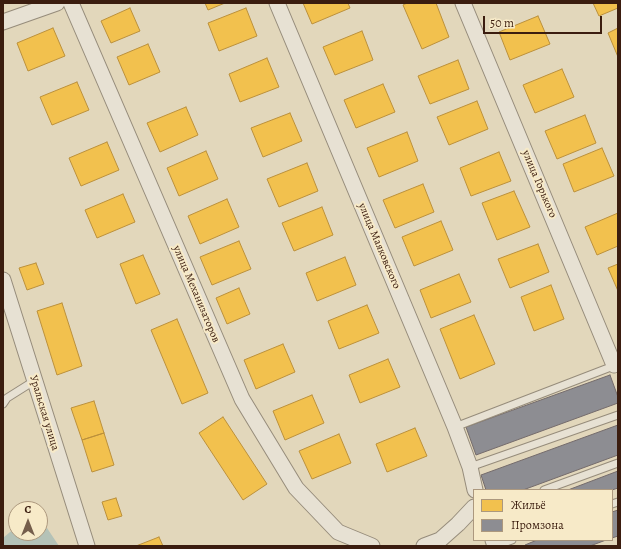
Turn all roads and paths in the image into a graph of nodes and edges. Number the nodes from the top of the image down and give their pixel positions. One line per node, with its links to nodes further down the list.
1 (57, 3): 5 (street)
2 (72, 3): 19 (street, улица Механизаторов)
3 (277, 3): 11 (street, улица Маяковского)
4 (463, 3): 7 (street, улица Горького)
5 (3, 22)
6 (3, 280): 8 (street, Уральская улица)
7 (617, 368): 11 (lane)
8 (34, 382): 9 (lane); 18 (street, Уральская улица)
9 (3, 404)
10 (618, 414): 13 (lane)
11 (455, 427): 13 (street, улица Маяковского)
12 (618, 463): 15 (lane)
13 (470, 467): 14 (street, улица Маяковского)
14 (475, 489)
15 (547, 489)
16 (473, 508): 20 (street)
17 (509, 541): 21 (lane)
18 (87, 546)
19 (372, 546)
20 (424, 546)
21 (495, 546)

